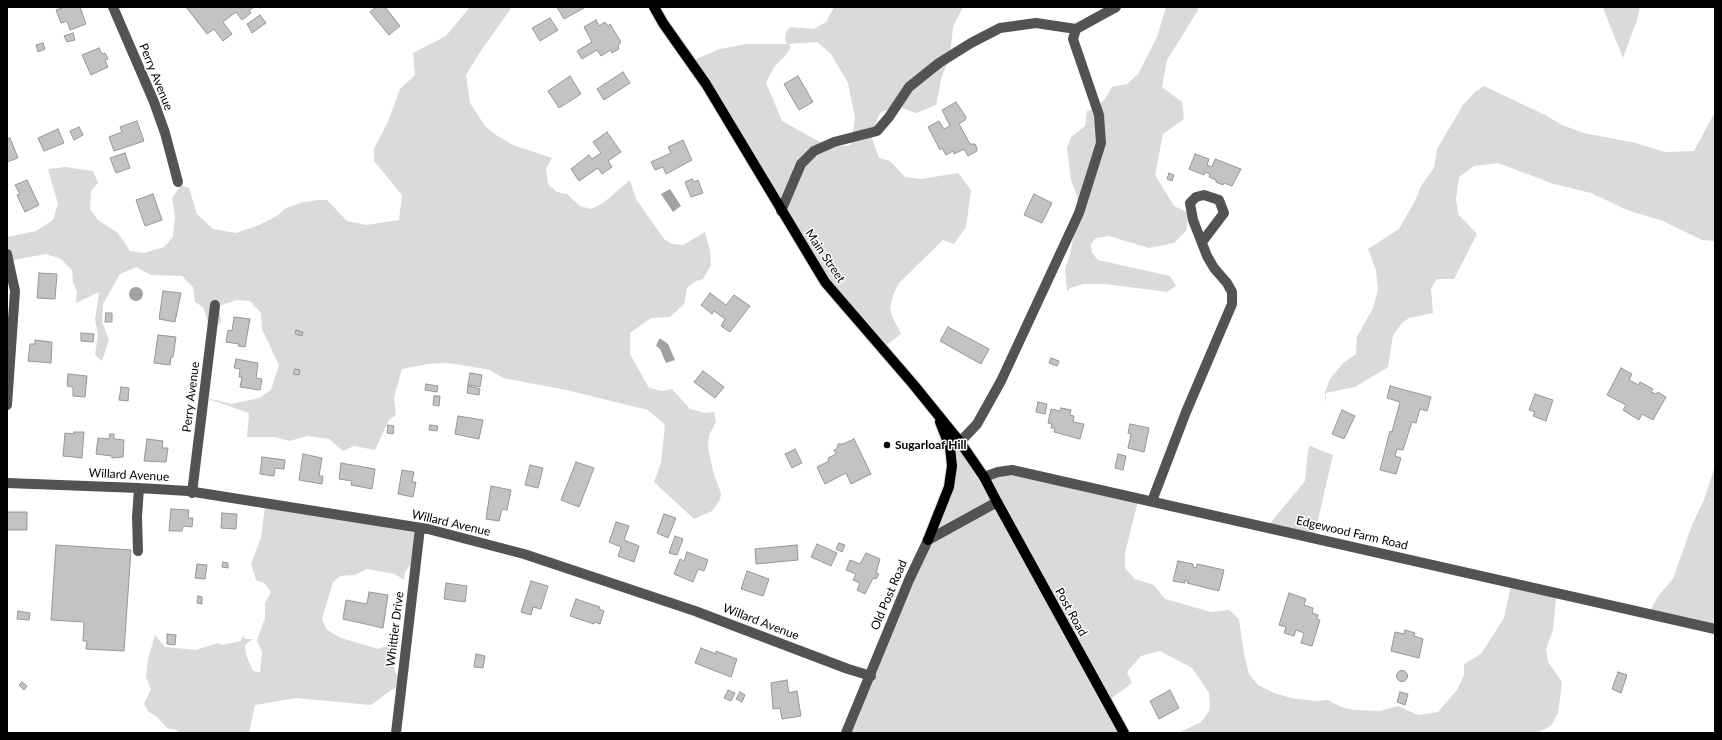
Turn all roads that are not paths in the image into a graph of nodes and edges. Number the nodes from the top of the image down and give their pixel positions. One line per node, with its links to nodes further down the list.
1 (113, 7): 5 (street, Perry Avenue)
2 (654, 7): 6 (main road, Main Street)
3 (1116, 7): 4 (street)
4 (1076, 29): 6 (street); 12 (street)
5 (178, 182)
6 (781, 211): 11 (main road, Main Street)
7 (1202, 242): 18 (street)
8 (7, 254): 10 (street)
9 (215, 305): 16 (street, Perry Avenue)
10 (7, 405)
11 (938, 414): 12 (main road, Main Street); 20 (main road)
12 (960, 442): 13 (main road, Main Street)
13 (984, 477): 17 (main road, Main Street); 18 (street, Edgewood Farm Road)
14 (7, 483): 15 (street, Willard Avenue)
15 (139, 488): 16 (street, Willard Avenue); 21 (street)
16 (192, 493): 19 (street, Willard Avenue)
17 (996, 502): 20 (street); 26 (main road, Post Road)
18 (1152, 502): 22 (street, Edgewood Farm Road)
19 (420, 528): 23 (street, Willard Avenue); 24 (street, Whittier Drive)
20 (928, 540): 23 (street, Old Post Road)
21 (138, 551)
22 (1715, 629)
23 (871, 676): 25 (street, Old Post Road)
24 (396, 733)
25 (846, 733)
26 (1124, 733)

